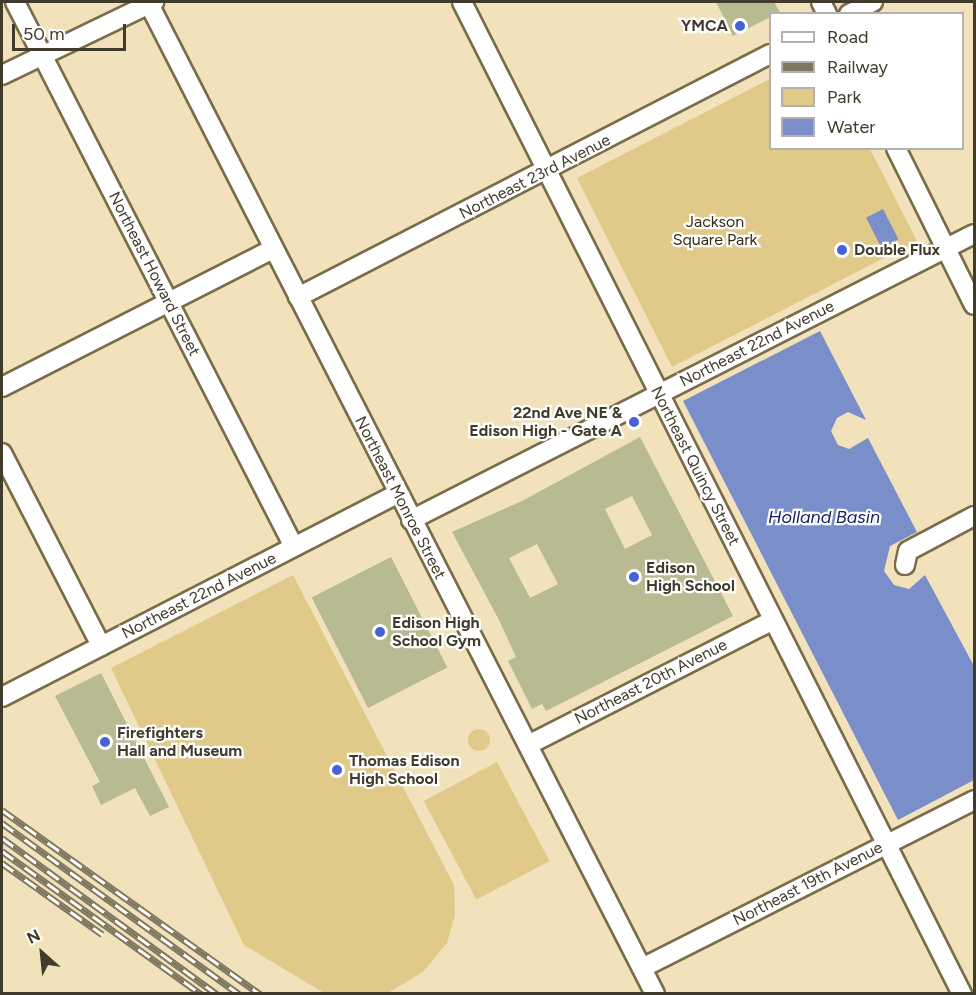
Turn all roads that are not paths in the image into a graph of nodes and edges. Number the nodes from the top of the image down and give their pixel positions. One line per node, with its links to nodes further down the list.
1 (15, 2): 6 (street, Northeast Howard Street)
2 (150, 2): 6 (street); 13 (street, Northeast Monroe Street)
3 (462, 2): 10 (street, Northeast Quincy Street)
4 (873, 2): 5 (street)
5 (853, 12)
6 (41, 54): 8 (street); 15 (street, Northeast Howard Street)
7 (769, 55): 10 (street, Northeast 23rd Avenue)
8 (2, 75)
9 (897, 150): 12 (street)
10 (548, 170): 14 (street, Northeast 23rd Avenue); 18 (street, Northeast Quincy Street)
11 (975, 234): 12 (street, Northeast 22nd Avenue)
12 (946, 248): 16 (street); 18 (street, Northeast 22nd Avenue)
13 (273, 249): 14 (street, Northeast Monroe Street); 15 (street)
14 (298, 297): 20 (street, Northeast Monroe Street)
15 (168, 300): 17 (street); 23 (street, Northeast Howard Street)
16 (975, 305)
17 (2, 387)
18 (659, 394): 22 (street, Northeast 22nd Avenue); 25 (street, Northeast Quincy Street)
19 (2, 453): 26 (street)
20 (397, 494): 22 (street, Northeast Monroe Street); 23 (street, Northeast 22nd Avenue)
21 (975, 516): 24 (street)
22 (411, 520): 28 (street, Northeast Monroe Street)
23 (294, 547): 26 (street, Northeast 22nd Avenue)
24 (905, 566)
25 (773, 620): 28 (street, Northeast 20th Avenue); 30 (street, Northeast Quincy Street)
26 (101, 646): 27 (street, Northeast 22nd Avenue)
27 (2, 697)
28 (528, 745): 31 (street, Northeast Monroe Street)
29 (975, 800): 30 (street, Northeast 19th Avenue)
30 (886, 845): 31 (street, Northeast 19th Avenue); 33 (street, Northeast Quincy Street)
31 (642, 968): 32 (street, Northeast Monroe Street)
32 (655, 993)
33 (962, 993)

